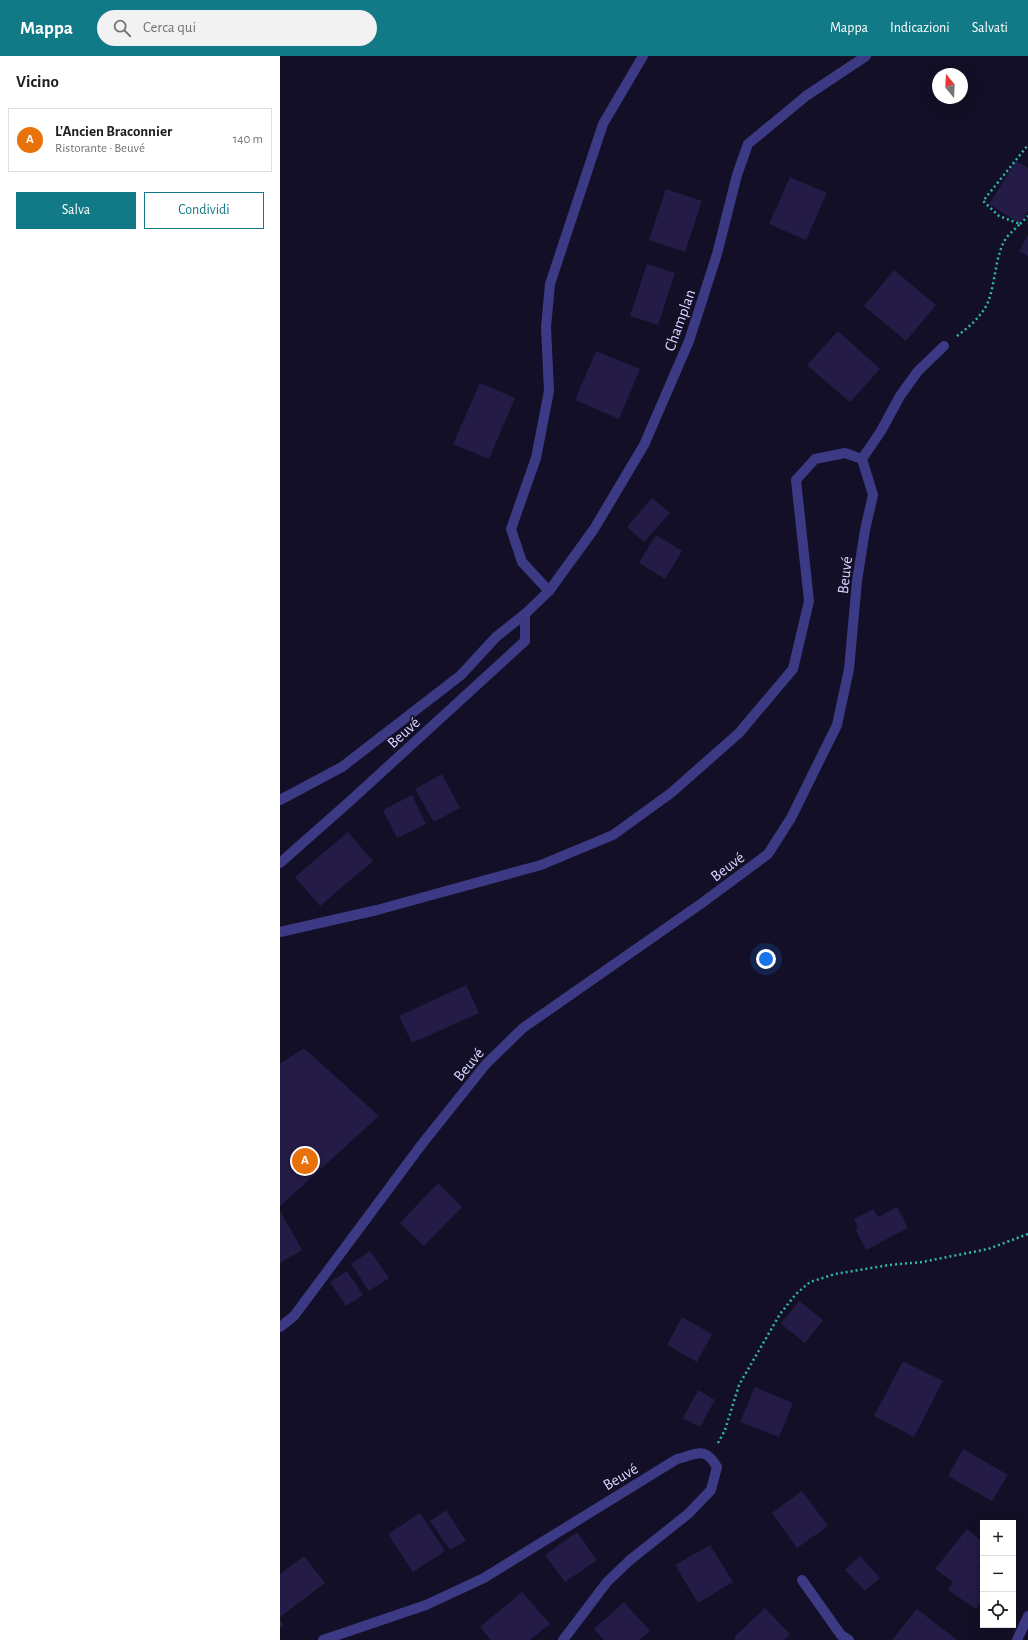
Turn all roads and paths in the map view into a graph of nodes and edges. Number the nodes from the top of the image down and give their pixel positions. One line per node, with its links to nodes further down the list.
1 (643, 56): 8 (street)
2 (866, 56): 8 (street, Champlan)
3 (1028, 145): 5 (path)
4 (1028, 216): 5 (path)
5 (1020, 224): 6 (path)
6 (944, 346): 7 (street)
7 (862, 460): 12 (street); 14 (street, Beuvé)
8 (549, 592): 9 (street, Champlan)
9 (525, 614): 10 (street, Champlan); 11 (street, Beuvé)
10 (280, 800)
11 (280, 863)
12 (280, 932)
13 (1028, 1234): 15 (path)
14 (280, 1327)
15 (711, 1457): 18 (street, Beuvé); 19 (street)
16 (802, 1580): 20 (street)
17 (1028, 1616): 21 (street)
18 (323, 1640)
19 (563, 1640)
20 (849, 1640)
21 (1017, 1640)

